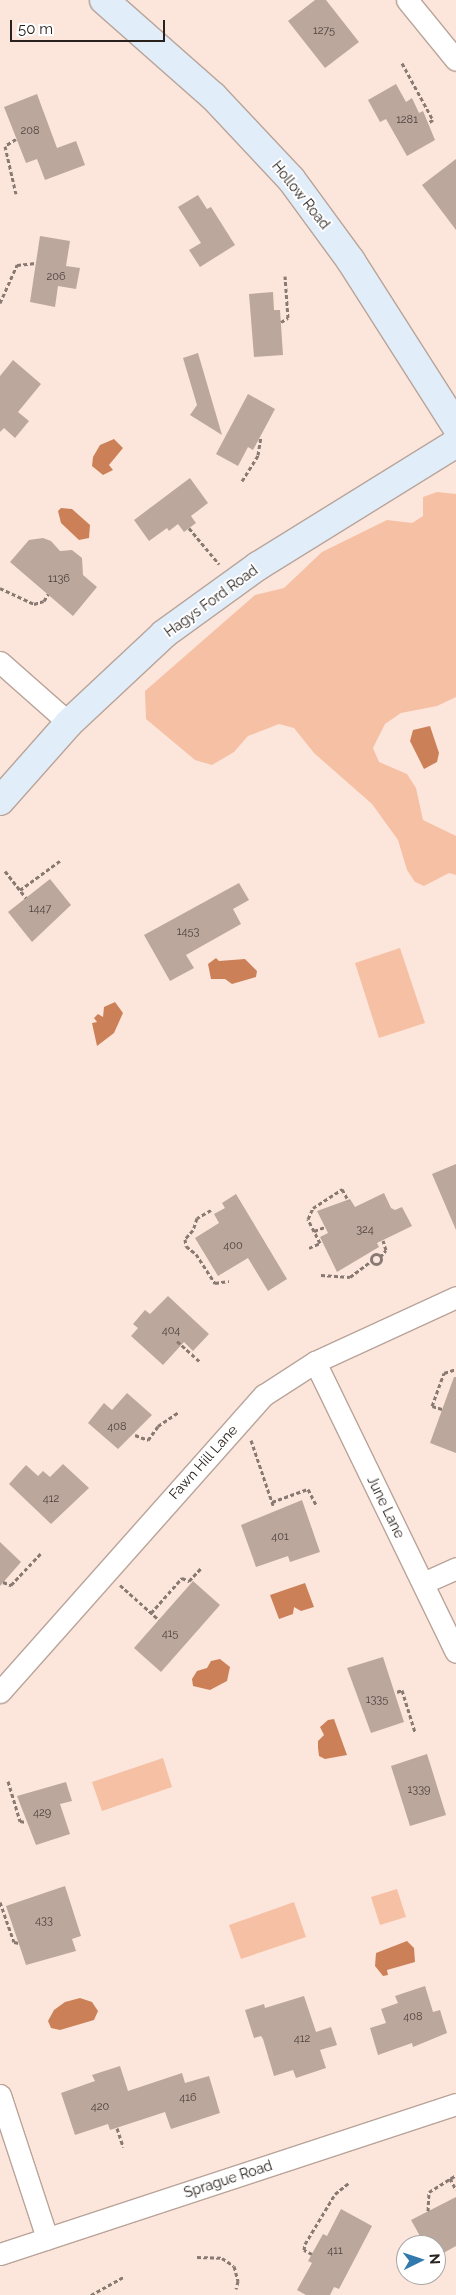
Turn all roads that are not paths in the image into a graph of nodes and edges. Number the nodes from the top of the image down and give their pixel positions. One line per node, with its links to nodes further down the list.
1 (104, 0): 4 (street, Hollow Road)
2 (407, 0): 3 (street)
3 (456, 60)
4 (456, 426)
5 (456, 442): 7 (street, Hagys Ford Road)
6 (0, 662): 7 (street)
7 (69, 723): 8 (street, Hagys Ford Road)
8 (0, 800)
9 (456, 1297): 10 (street, Fawn Hill Lane)
10 (315, 1362): 12 (street, June Lane); 14 (street, Fawn Hill Lane)
11 (456, 1568): 12 (street)
12 (423, 1583): 13 (street, June Lane)
13 (456, 1652)
14 (0, 1692)
15 (0, 2094): 17 (street)
16 (456, 2104): 17 (street, Sprague Road)
17 (47, 2238): 18 (street, Sprague Road)
18 (0, 2254)

